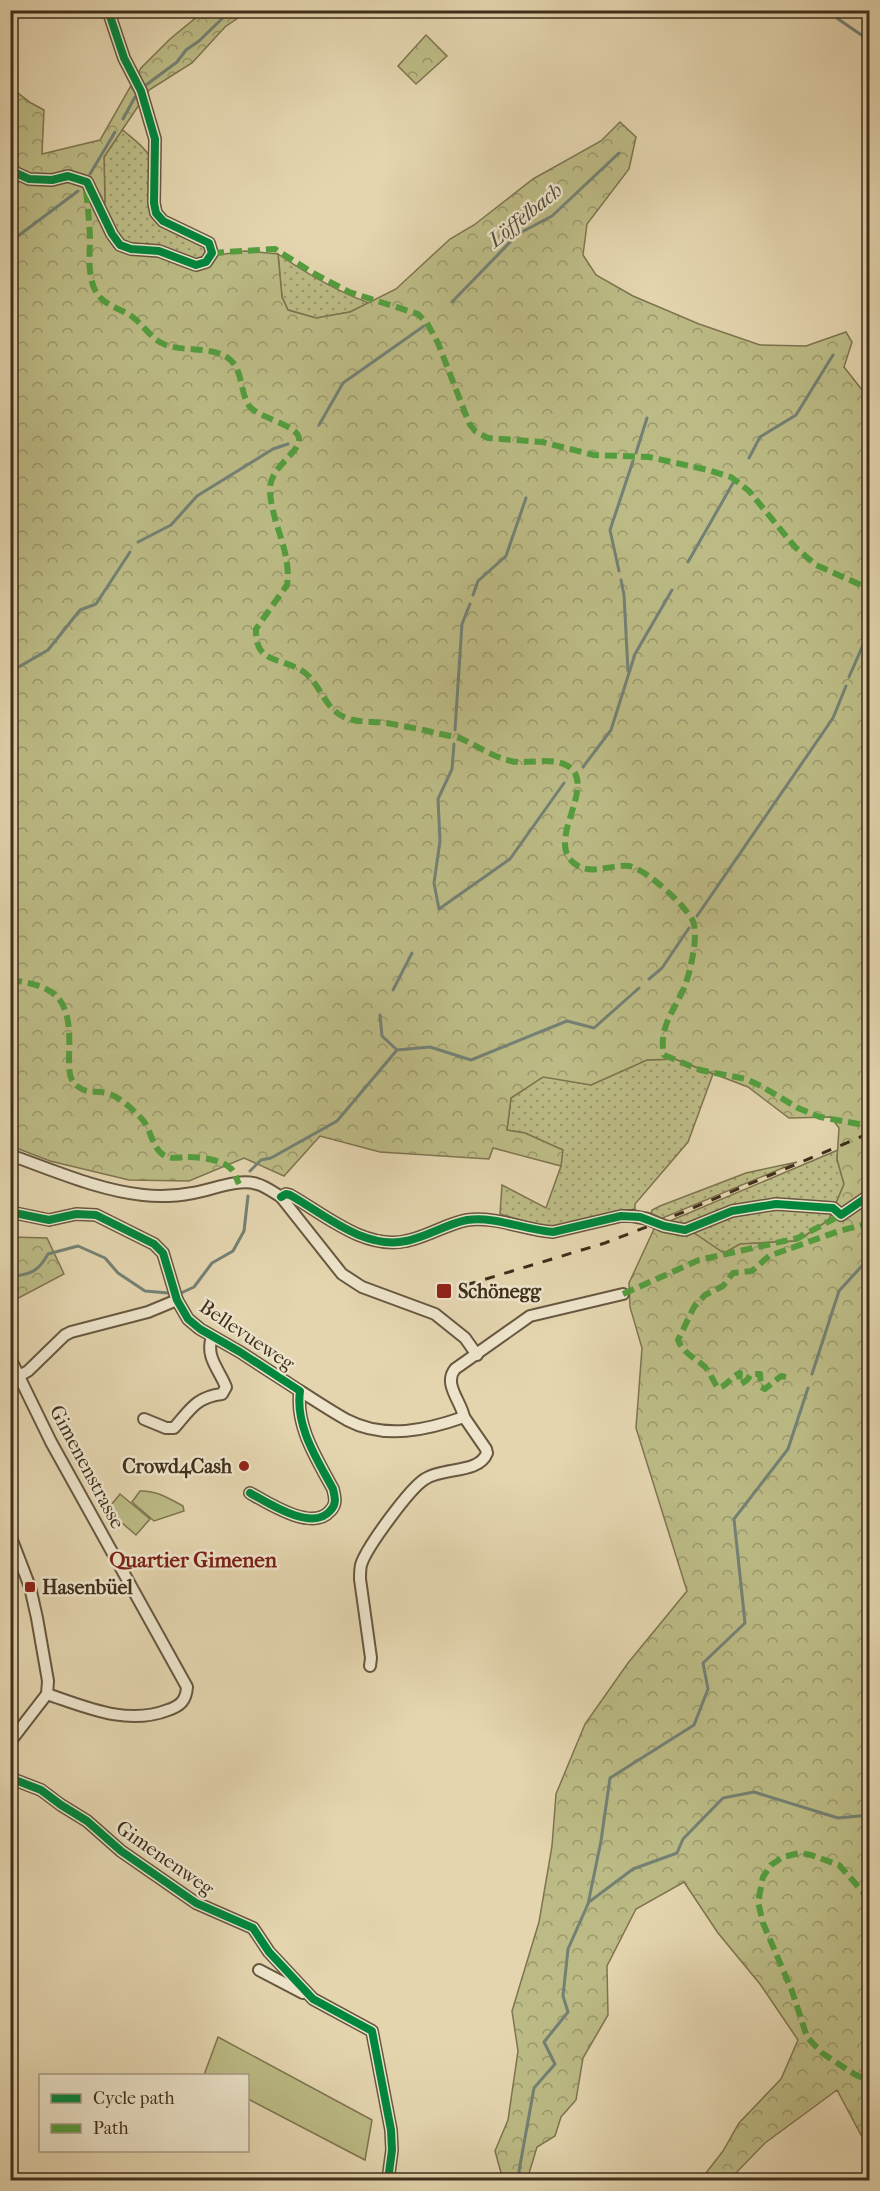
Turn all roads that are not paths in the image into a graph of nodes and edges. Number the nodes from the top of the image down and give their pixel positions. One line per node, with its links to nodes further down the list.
1 (108, 10): 2 (street)
2 (10, 167)
3 (10, 1155): 5 (street)
4 (870, 1195): 5 (street, bridge)
5 (281, 1197): 10 (street)
6 (10, 1212): 8 (street, Bellevueweg)
7 (623, 1294): 10 (street)
8 (177, 1300): 9 (street, Bellevueweg); 12 (street)
9 (213, 1337): 13 (street, Bellevueweg); 15 (street, Bellevueweg)
10 (477, 1355): 14 (street)
11 (10, 1358): 12 (street, Gimenenstrasse)
12 (19, 1376): 19 (street, Gimenenstrasse)
13 (300, 1391): 14 (street, Bellevueweg); 16 (street, Bellevueweg)
14 (464, 1417): 18 (street)
15 (144, 1419)
16 (250, 1493)
17 (10, 1535): 19 (street)
18 (370, 1666)
19 (47, 1694): 20 (street)
20 (10, 1742)
21 (10, 1778): 23 (street, Gimenenweg)
22 (260, 1970): 23 (street)
23 (314, 1999): 24 (street, Gimenenweg)
24 (388, 2181)

